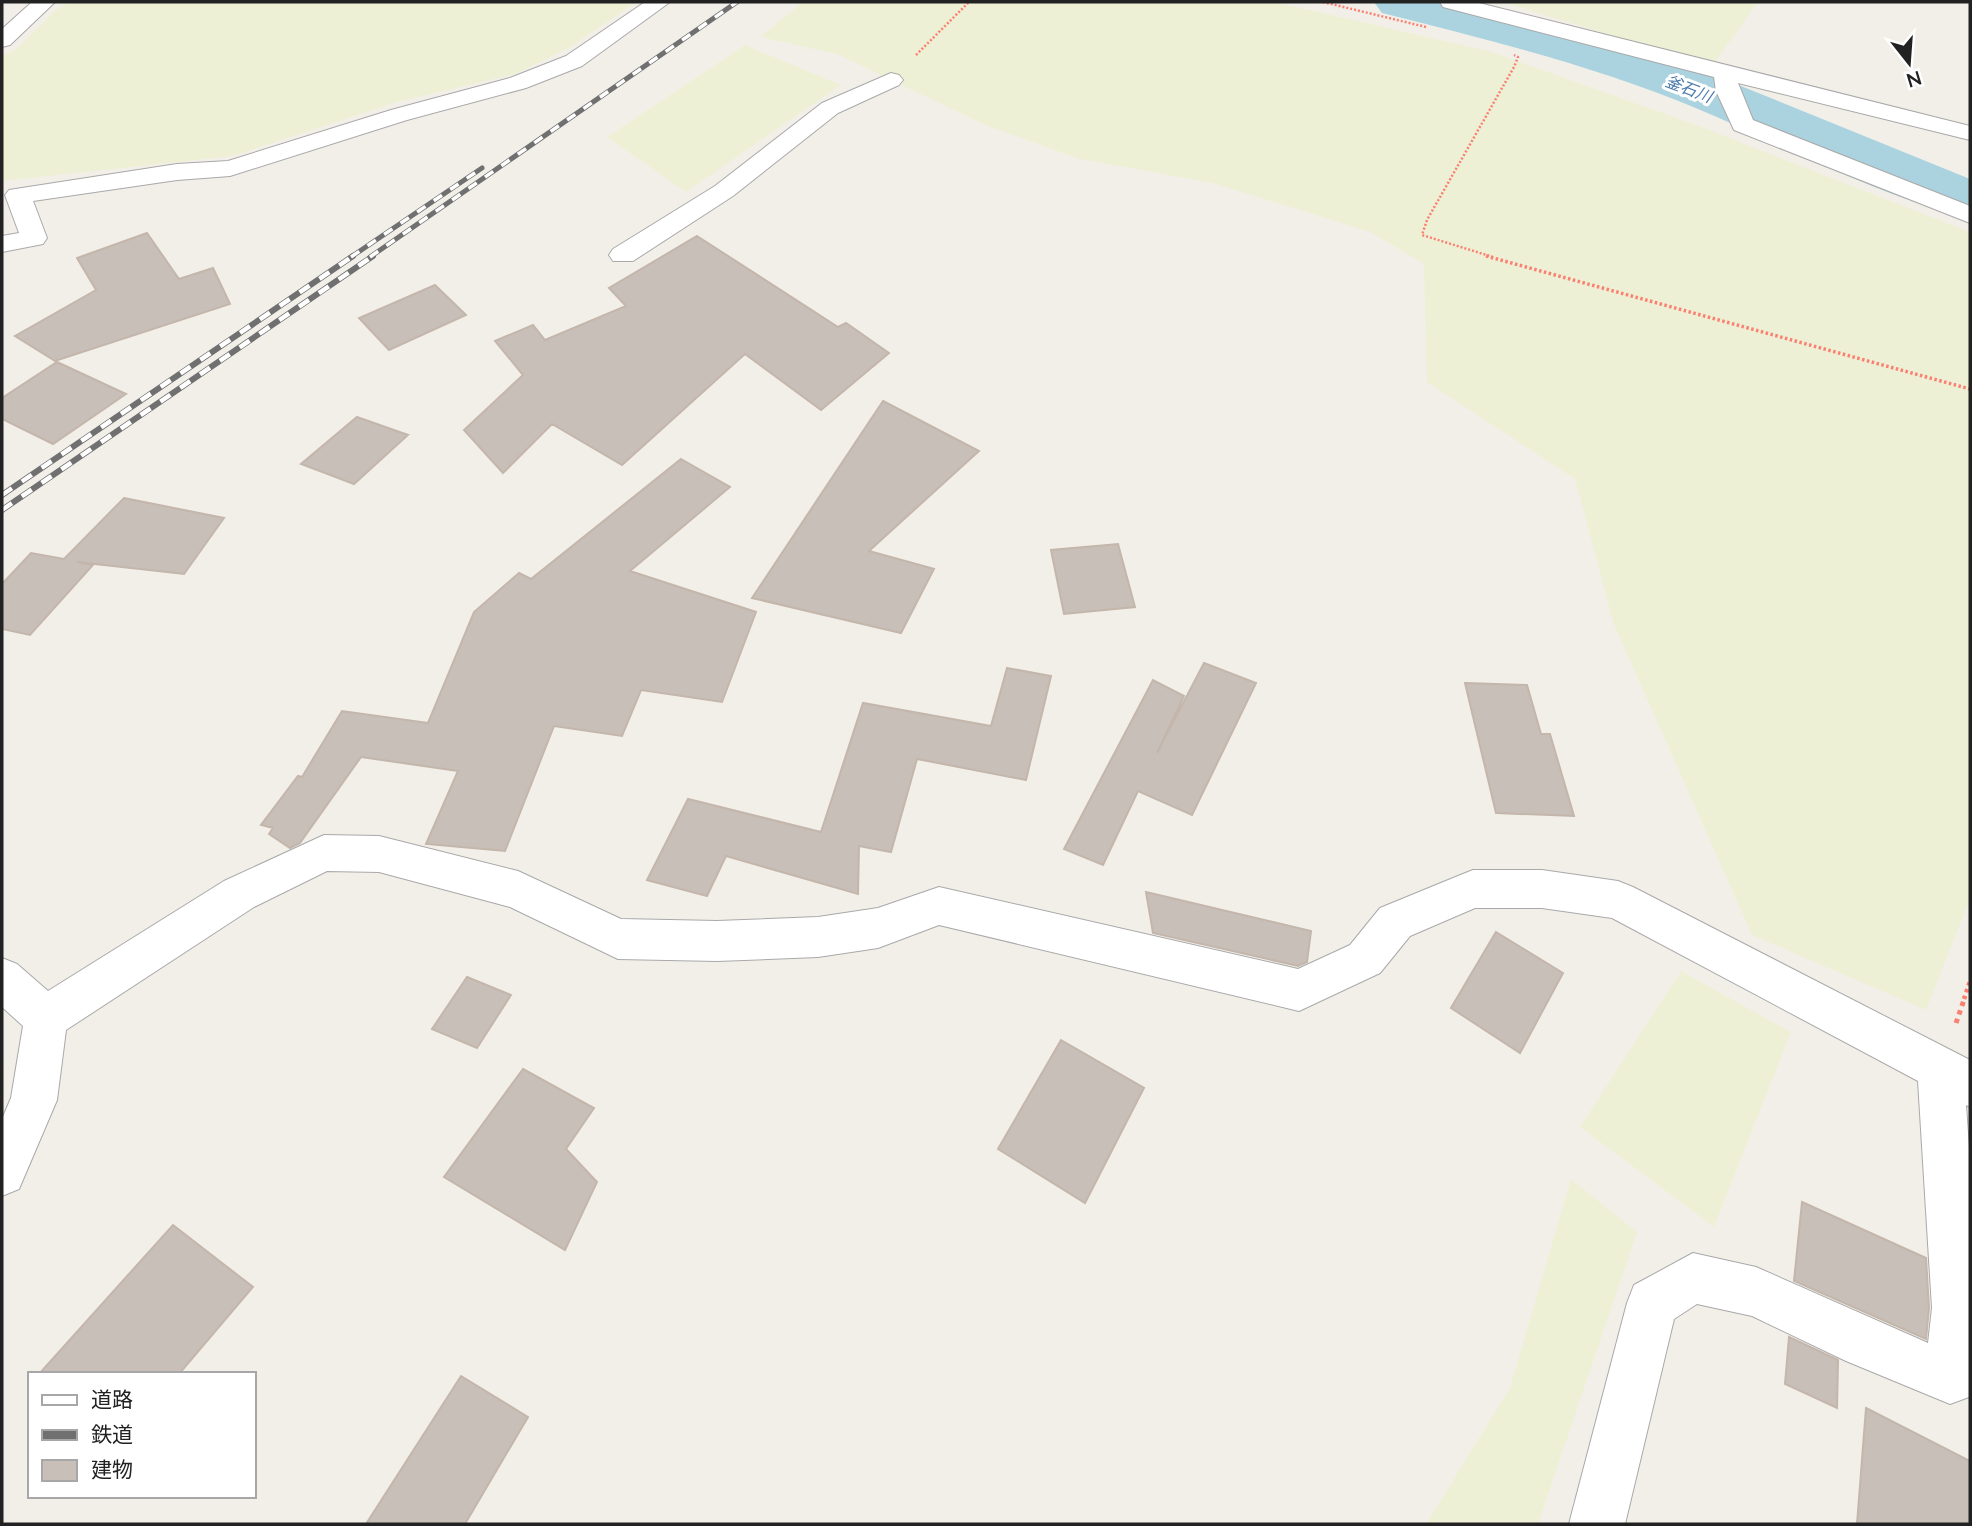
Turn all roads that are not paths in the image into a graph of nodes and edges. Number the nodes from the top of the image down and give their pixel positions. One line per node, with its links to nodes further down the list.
1 (44, 2): 4 (street)
2 (659, 2): 9 (street)
3 (1451, 2): 6 (street)
4 (2, 40)
5 (891, 80): 10 (street)
6 (1726, 81): 7 (street); 8 (street)
7 (1970, 133)
8 (1970, 215)
9 (2, 244)
10 (623, 255)
11 (2, 979): 12 (street)
12 (46, 1018): 13 (street); 14 (street)
13 (1955, 1077): 15 (street)
14 (2, 1172)
15 (1597, 1524)

